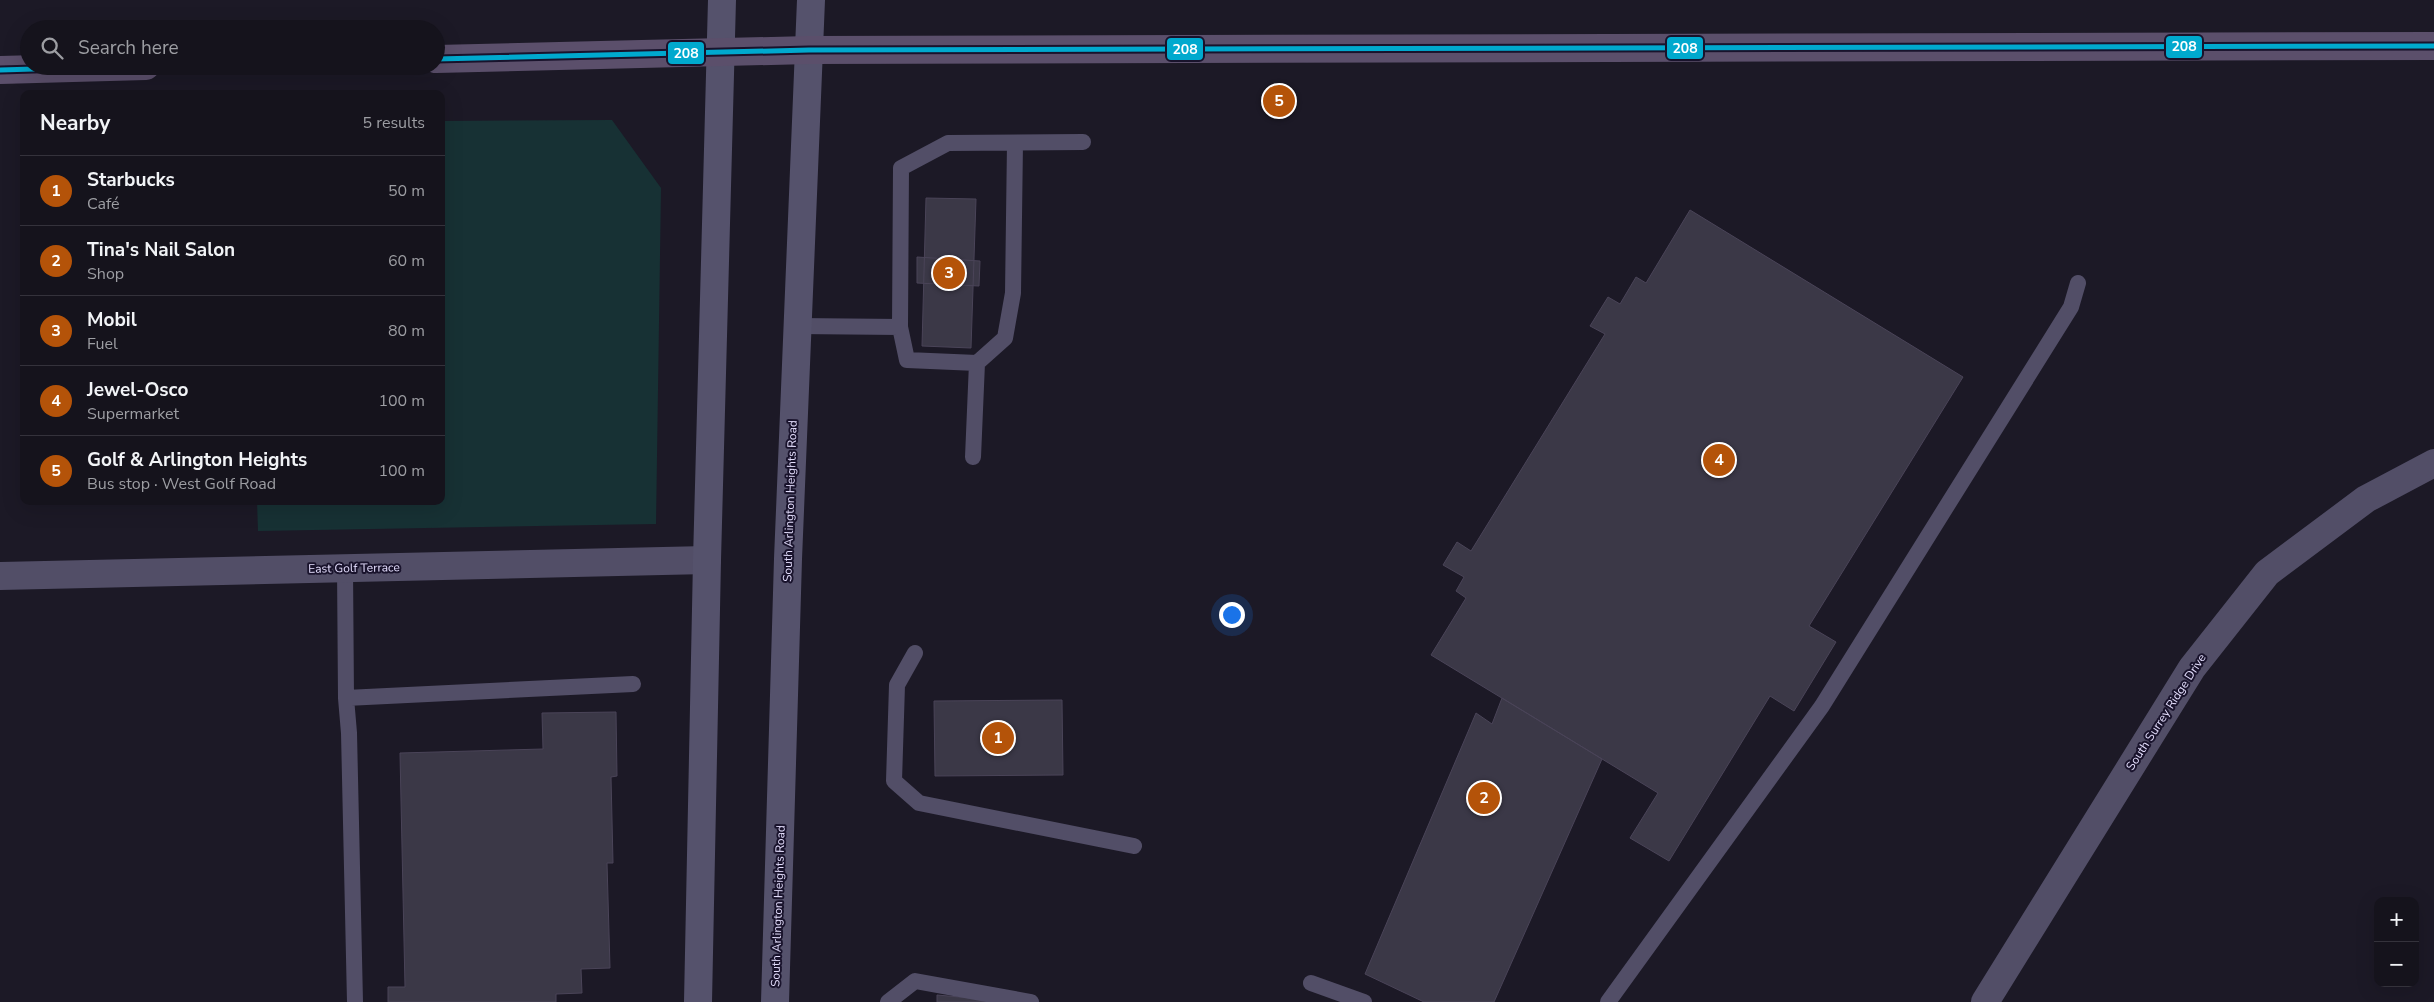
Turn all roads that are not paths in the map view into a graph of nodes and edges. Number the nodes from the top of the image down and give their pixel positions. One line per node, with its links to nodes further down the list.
1 (722, 0): 5 (main road)
2 (811, 0): 4 (main road, South Arlington Heights Road)
3 (2434, 46): 4 (main road)
4 (809, 50): 5 (main road); 12 (main road, South Arlington Heights Road)
5 (720, 53): 6 (main road); 17 (main road)
6 (445, 59)
7 (20, 69): 8 (main road)
8 (0, 70)
9 (1083, 142): 10 (lane)
10 (1015, 143): 13 (lane); 14 (lane)
11 (2078, 283): 31 (lane)
12 (797, 326): 13 (lane); 27 (main road, South Arlington Heights Road)
13 (900, 327): 14 (lane)
14 (977, 363): 15 (lane)
15 (972, 457)
16 (2434, 463): 32 (street, South Surrey Ridge Drive)
17 (707, 560): 18 (street, East Golf Terrace); 26 (main road)
18 (345, 568): 19 (street, East Golf Terrace); 22 (lane)
19 (0, 576)
20 (916, 653): 23 (lane)
21 (633, 684): 22 (lane)
22 (346, 698): 25 (lane)
23 (1134, 846)
24 (1311, 983): 30 (lane)
25 (355, 1002)
26 (698, 1002)
27 (775, 1002)
28 (888, 1002): 29 (lane)
29 (1031, 1002)
30 (1364, 1002)
31 (1608, 1002)
32 (1985, 1002)

